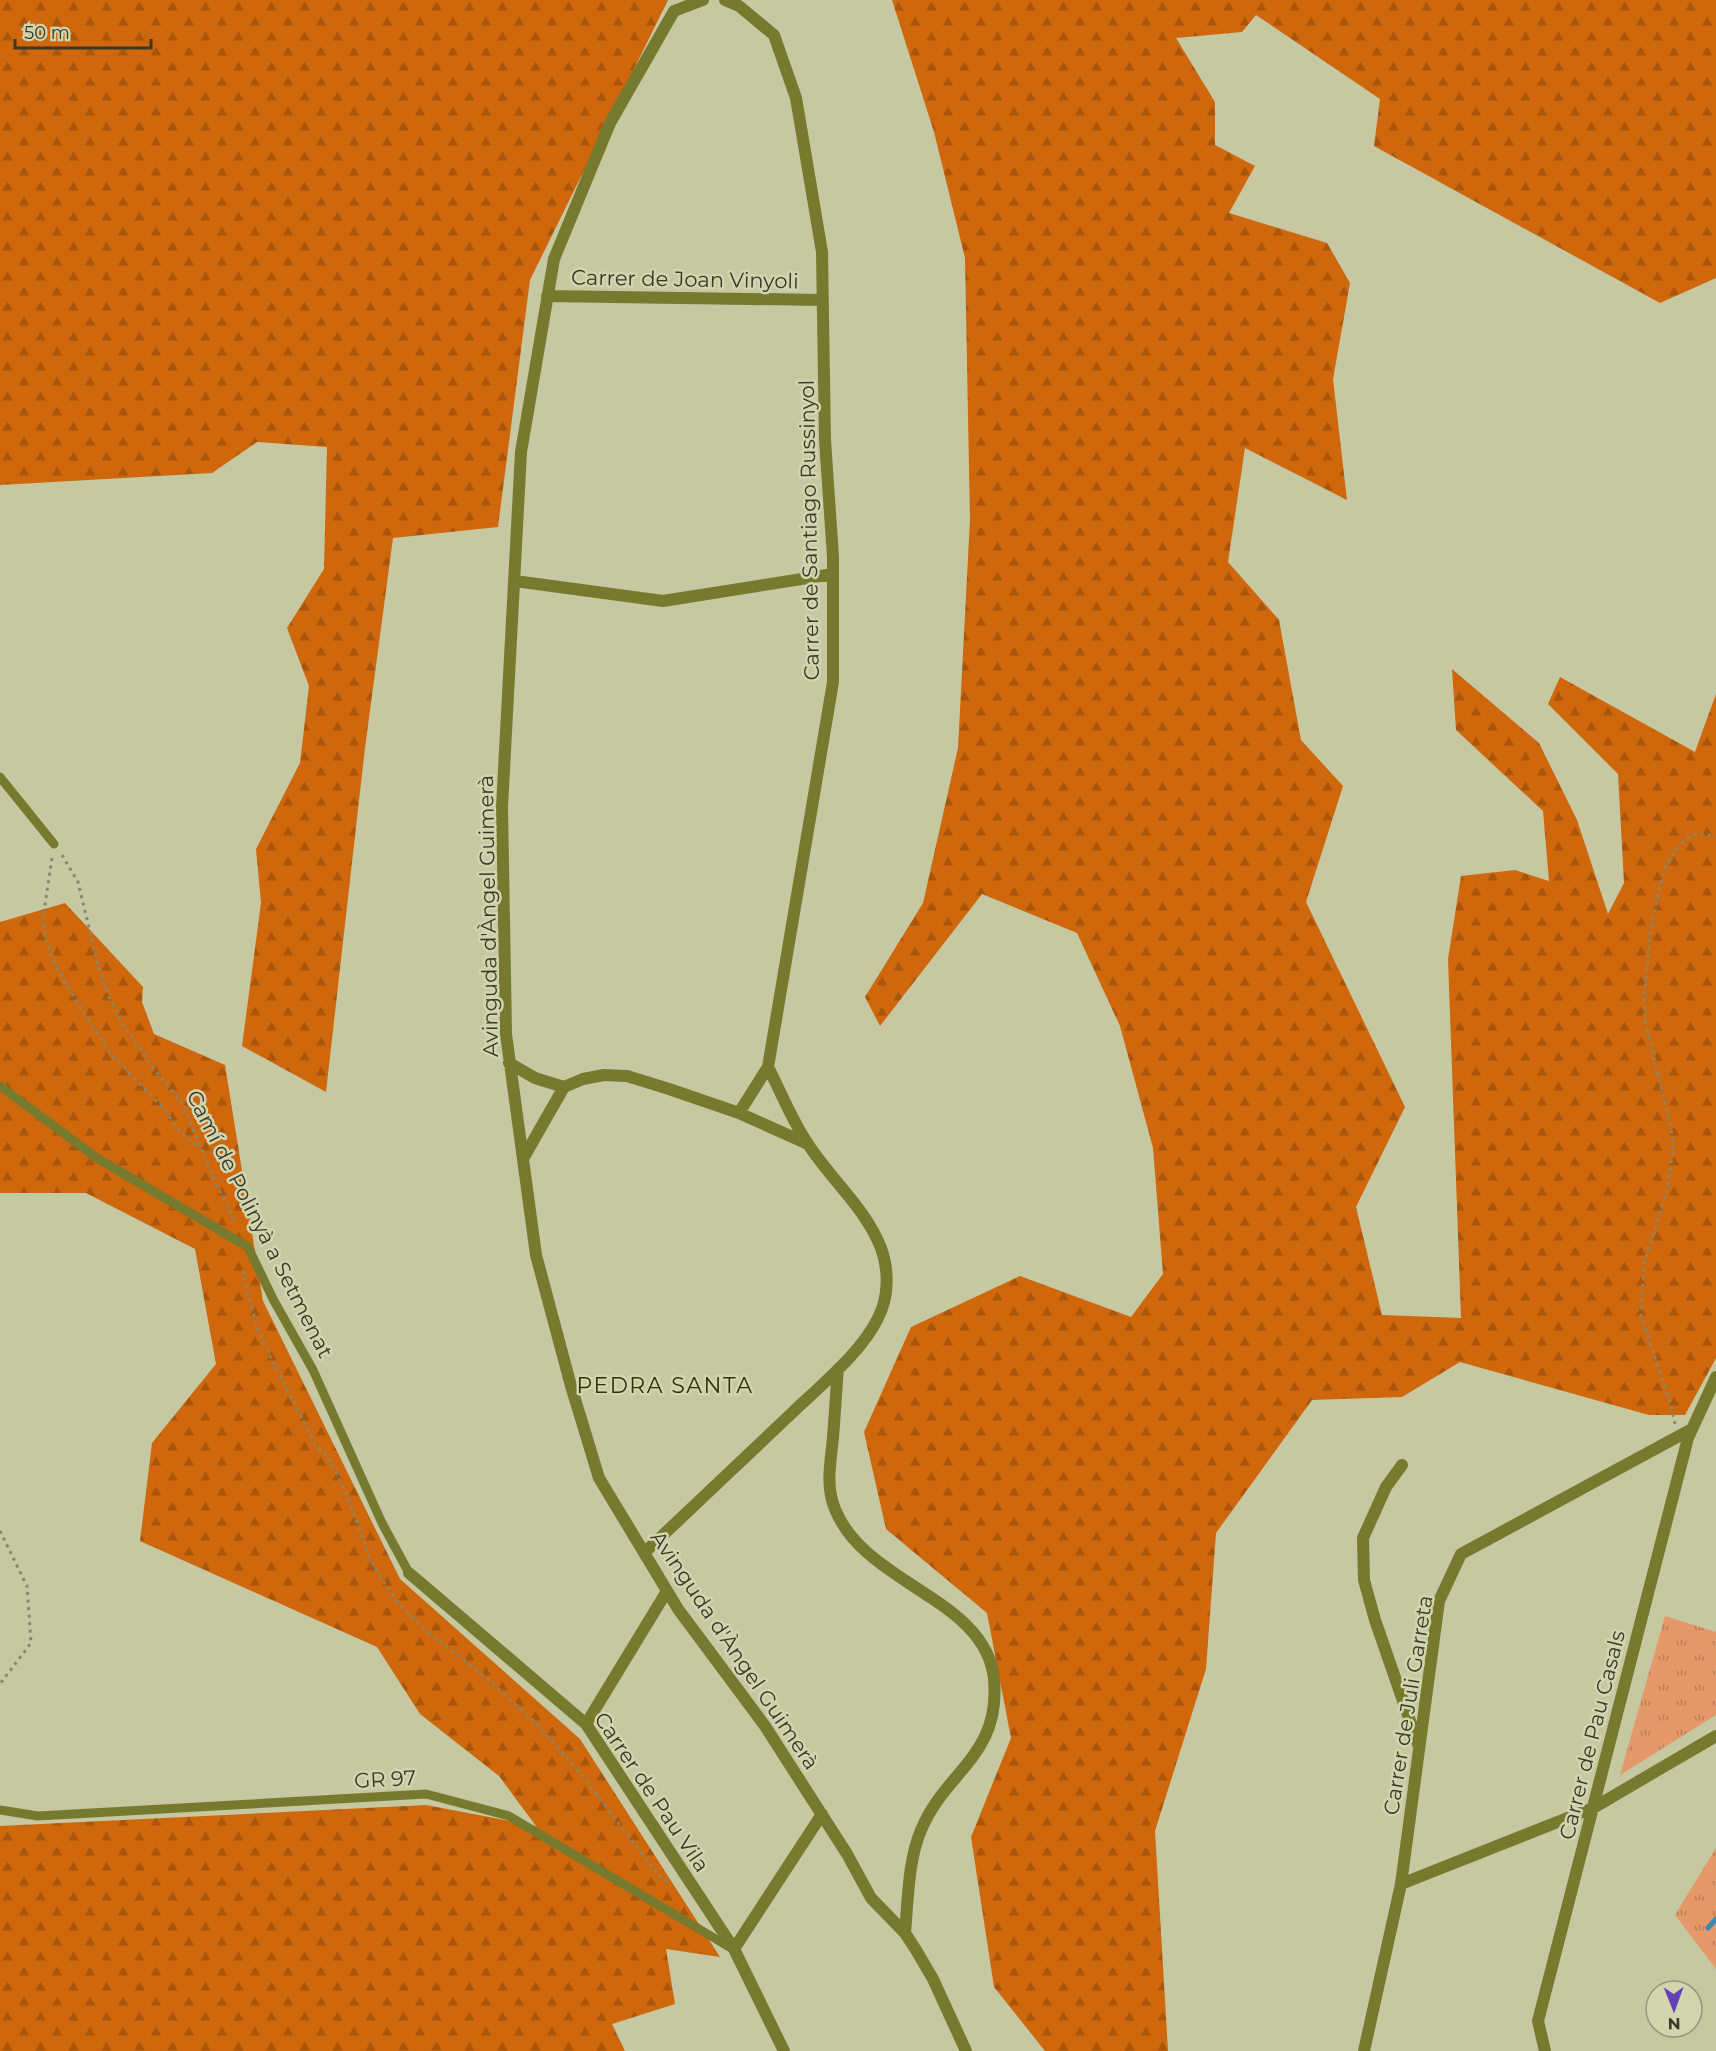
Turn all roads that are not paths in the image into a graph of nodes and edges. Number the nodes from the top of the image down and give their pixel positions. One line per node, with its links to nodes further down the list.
1 (703, 0): 3 (street, Avinguda d'Àngel Guimerà)
2 (725, 0): 4 (street, Carrer de Santiago Russinyol)
3 (547, 296): 4 (street, Carrer de Joan Vinyoli); 6 (street, Avinguda d'Àngel Guimerà)
4 (823, 300): 5 (street, Carrer de Santiago Russinyol)
5 (833, 574): 6 (street); 10 (street, Carrer de Santiago Russinyol)
6 (515, 581): 9 (street, Avinguda d'Àngel Guimerà)
7 (0, 777): 8 (lane)
8 (54, 844)
9 (509, 1063): 12 (street); 15 (street, Avinguda d'Àngel Guimerà)
10 (768, 1067): 13 (street, Carrer de Santiago Russinyol); 14 (street)
11 (0, 1086): 21 (lane, Camí de Polinyà a Setmenat)
12 (564, 1087): 13 (street); 15 (street)
13 (739, 1113): 14 (street)
14 (808, 1144): 16 (street)
15 (524, 1157): 20 (street, Avinguda d'Àngel Guimerà)
16 (838, 1369): 20 (street); 30 (street)
17 (1716, 1377): 18 (street, Carrer de Pau Casals)
18 (1692, 1429): 25 (street, Carrer de Juli Garreta); 26 (street, Carrer de Pau Casals)
19 (1402, 1465): 25 (street)
20 (644, 1553): 22 (street, Avinguda d'Àngel Guimerà)
21 (409, 1573): 23 (street, Carrer de Pau Vila)
22 (668, 1591): 23 (street); 28 (street, Avinguda d'Àngel Guimerà)
23 (586, 1724): 31 (street, Carrer de Pau Vila)
24 (1716, 1736): 26 (street)
25 (1419, 1748): 29 (street, Carrer de Juli Garreta)
26 (1593, 1808): 29 (street); 35 (street, Carrer de Pau Casals)
27 (0, 1810): 31 (lane, GR 97)
28 (822, 1814): 30 (street, Avinguda d'Àngel Guimerà); 31 (street)
29 (1401, 1884): 34 (street, Carrer de Juli Garreta)
30 (905, 1933): 33 (street, Avinguda d'Àngel Guimerà)
31 (734, 1949): 32 (street, Carrer de Pau Vila)
32 (784, 2051)
33 (966, 2051)
34 (1364, 2051)
35 (1545, 2051)

